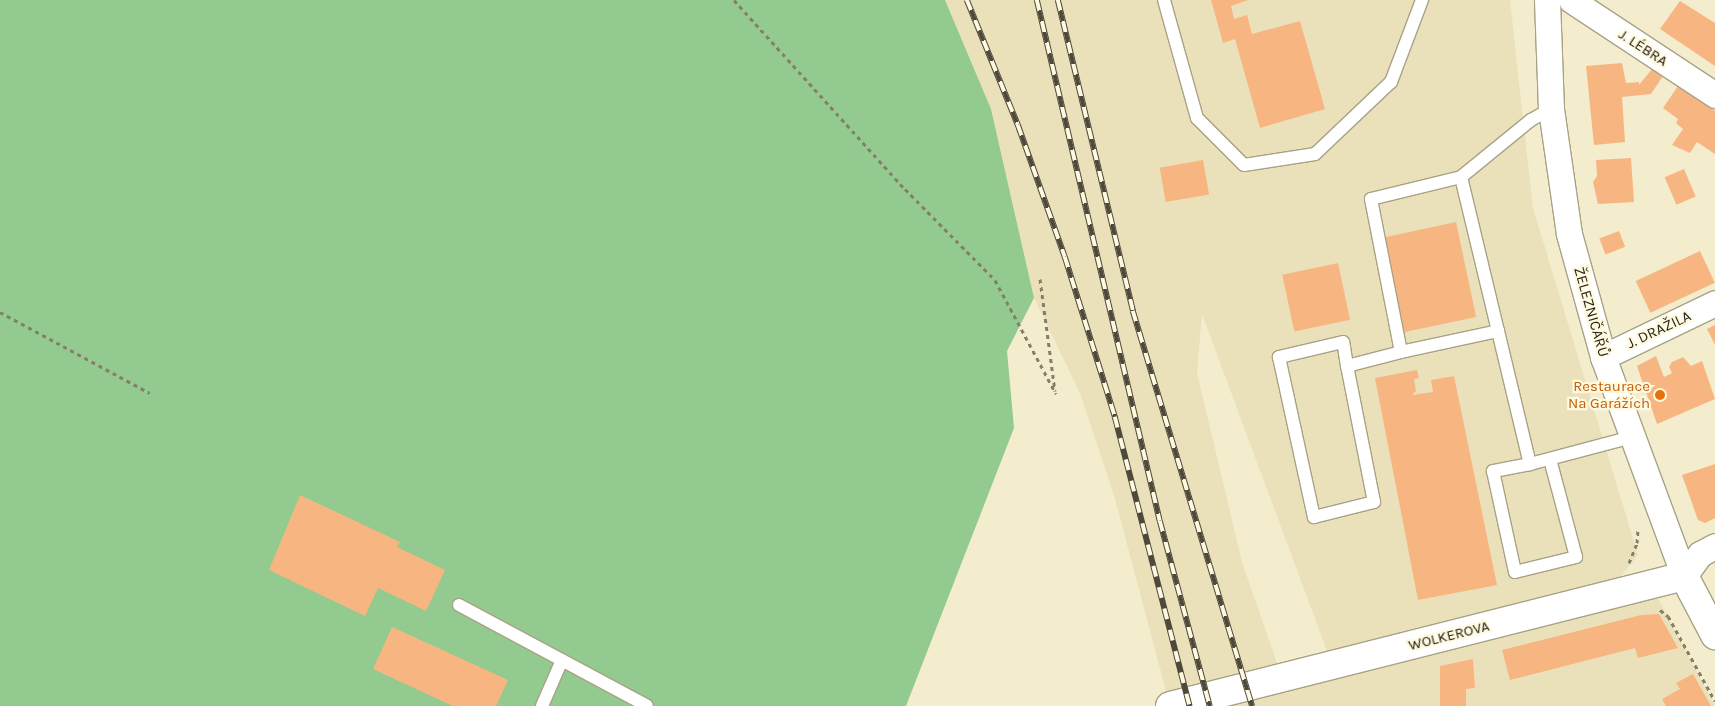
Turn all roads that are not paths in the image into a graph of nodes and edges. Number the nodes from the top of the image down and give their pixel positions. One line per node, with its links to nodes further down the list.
1 (1164, 0): 2 (lane)
2 (1422, 0)
3 (1547, 0): 6 (street, ŽELEZNIČÁŘŮ)
4 (1570, 0): 5 (street, J. LÉBRA)
5 (1715, 95)
6 (1551, 109): 7 (lane); 11 (street, ŽELEZNIČÁŘŮ)
7 (1461, 177): 9 (lane); 10 (lane)
8 (1715, 303): 11 (street, J. DRAŽILA)
9 (1498, 331): 10 (lane); 15 (lane)
10 (1401, 352): 12 (lane)
11 (1603, 356): 13 (street, ŽELEZNIČÁŘŮ)
12 (1347, 366): 12 (lane)
13 (1632, 437): 14 (lane); 17 (street, ŽELEZNIČÁŘŮ)
14 (1550, 459): 15 (lane); 15 (lane)
15 (1530, 464)
16 (1715, 546): 17 (street)
17 (1684, 576): 19 (main road, ŽELEZNIČÁŘŮ); 23 (main road, WOLKEROVA)
18 (458, 605): 20 (lane)
19 (1715, 635)
20 (562, 660): 21 (lane); 22 (lane)
21 (542, 706)
22 (647, 706)
23 (1170, 706)

